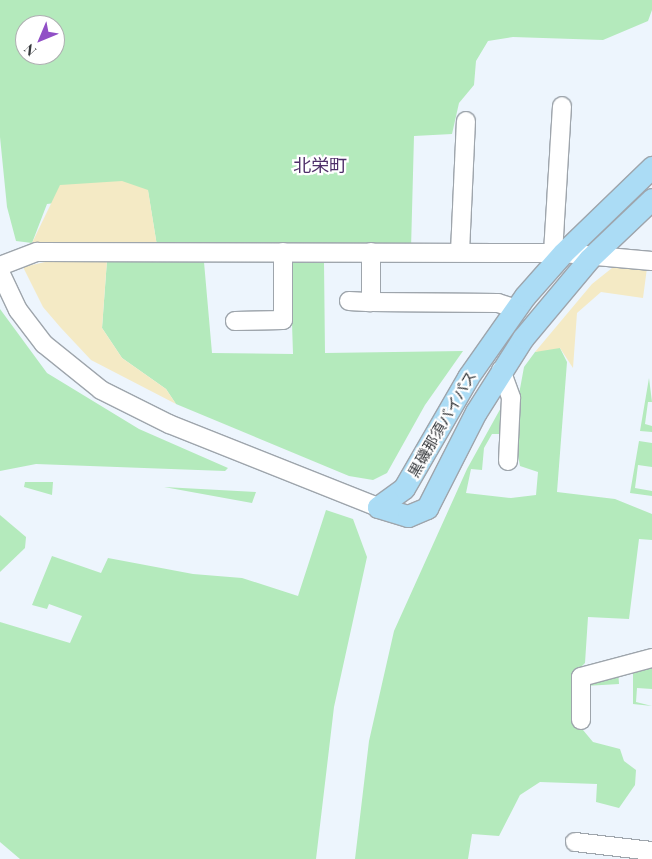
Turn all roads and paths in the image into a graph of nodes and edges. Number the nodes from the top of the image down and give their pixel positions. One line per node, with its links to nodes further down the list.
1 (562, 106): 8 (street)
2 (466, 121): 7 (street)
3 (652, 167): 8 (main road, 黒磯那須バイパス)
4 (652, 199): 9 (main road, 黒磯那須バイパス)
5 (283, 252): 6 (street); 11 (street); 16 (street)
6 (371, 252): 7 (street); 14 (street)
7 (460, 252): 8 (street)
8 (558, 253): 9 (street); 15 (main road, 黒磯那須バイパス)
9 (593, 254): 10 (street); 17 (main road, 黒磯那須バイパス)
10 (652, 261)
11 (0, 266)
12 (0, 272): 19 (street)
13 (349, 302): 14 (street)
14 (371, 302): 15 (street)
15 (516, 309): 19 (main road, 黒磯那須バイパス)
16 (235, 322)
17 (501, 370): 18 (street); 19 (main road, 黒磯那須バイパス)
18 (508, 461)
19 (378, 507)
20 (652, 658): 21 (street)
21 (581, 720)
22 (575, 842): 23 (street)
23 (652, 851)

